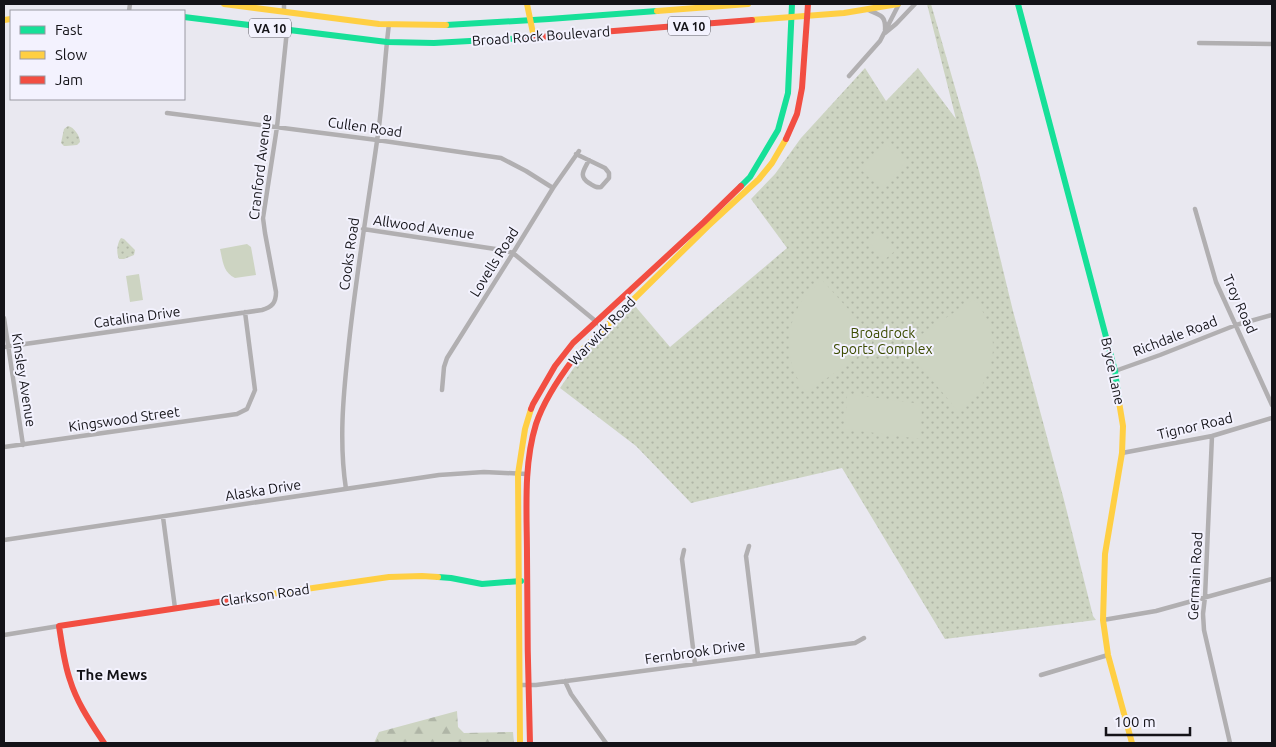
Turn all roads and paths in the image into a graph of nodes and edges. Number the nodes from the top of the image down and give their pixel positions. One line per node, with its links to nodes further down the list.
1 (224, 4): 12 (main road, Broad Rock Boulevard / VA 10)
2 (284, 4): 12 (street)
3 (527, 4): 16 (main road)
4 (748, 4): 10 (main road, Broad Rock Boulevard / VA 10)
5 (792, 4): 15 (main road, Warwick Road)
6 (808, 4): 13 (main road, Warwick Road)
7 (898, 4): 11 (main road, Broad Rock Boulevard / VA 10); 19 (street)
8 (915, 4): 19 (street)
9 (1018, 4): 41 (main road, Bryce Lane)
10 (688, 6): 16 (main road, Broad Rock Boulevard / VA 10)
11 (867, 10): 13 (main road, Broad Rock Boulevard / VA 10); 19 (street)
12 (284, 12): 17 (main road, Broad Rock Boulevard / VA 10)
13 (807, 16): 15 (main road, Broad Rock Boulevard / VA 10); 39 (main road, Warwick Road)
14 (185, 17): 18 (main road, Broad Rock Boulevard / VA 10)
15 (792, 17): 20 (main road, Broad Rock Boulevard / VA 10); 37 (main road, Warwick Road)
16 (531, 20): 17 (main road, Broad Rock Boulevard / VA 10); 20 (main road)
17 (389, 24): 21 (street, Cooks Road)
18 (288, 30): 21 (main road, Broad Rock Boulevard / VA 10); 26 (street, Cranford Avenue)
19 (884, 34): 24 (street)
20 (534, 38): 21 (main road, Broad Rock Boulevard / VA 10)
21 (387, 42): 27 (street, Cooks Road)
22 (1199, 43): 23 (street)
23 (1272, 44)
24 (849, 76)
25 (166, 113): 26 (street, Cullen Road)
26 (277, 127): 27 (street, Cullen Road); 33 (street, Cranford Avenue)
27 (377, 140): 29 (street, Cullen Road); 31 (street, Cooks Road)
28 (589, 160): 28 (street); 29 (street, Lovells Road)
29 (552, 188): 32 (street, Lovells Road)
30 (1195, 209): 38 (street, Troy Road)
31 (363, 229): 32 (street, Allwood Avenue); 51 (street, Cooks Road)
32 (513, 254): 37 (street, Allwood Avenue); 42 (street, Lovells Road)
33 (273, 305): 34 (street, Catalina Drive)
34 (245, 312): 40 (street, Catalina Drive); 46 (street, Kingswood Street)
35 (1272, 315): 38 (street, Richdale Road)
36 (4, 318): 40 (street, Kinsley Avenue)
37 (596, 321): 39 (street, Allwood Avenue); 49 (main road, Warwick Road)
38 (1236, 325): 41 (street, Richdale Road); 43 (street, Troy Road)
39 (604, 328): 50 (main road, Warwick Road)
40 (6, 347): 46 (street, Kinsley Avenue)
41 (1115, 371): 48 (main road, Bryce Lane)
42 (442, 390)
43 (1272, 405)
44 (1272, 418): 45 (street, Tignor Road)
45 (1212, 436): 48 (street, Tignor Road); 59 (street, Germain Road)
46 (23, 445): 47 (street, Kingswood Street)
47 (4, 447)
48 (1122, 453): 61 (main road, Bryce Lane)
49 (518, 474): 50 (street, Alaska Drive); 51 (street, Alaska Drive); 58 (main road, Warwick Road)
50 (527, 474): 56 (main road, Warwick Road)
51 (346, 489): 52 (street, Alaska Drive)
52 (163, 517): 53 (street, Alaska Drive); 60 (street)
53 (4, 540)
54 (749, 546): 65 (street)
55 (684, 550): 67 (street)
56 (527, 580): 58 (main road, Clarkson Road); 71 (main road, Warwick Road)
57 (1272, 580): 59 (street)
58 (518, 581): 60 (main road, Clarkson Road); 70 (main road, Warwick Road)
59 (1205, 598): 61 (street); 77 (street, Germain Road)
60 (175, 608): 62 (main road, Clarkson Road)
61 (1102, 620): 66 (main road, Bryce Lane)
62 (59, 626): 63 (street, Clarkson Road); 72 (main road)
63 (4, 635)
64 (864, 638): 65 (street, Fernbrook Drive)
65 (758, 655): 67 (street, Fernbrook Drive)
66 (1108, 655): 68 (street); 76 (main road, Bryce Lane)
67 (695, 664): 69 (street, Fernbrook Drive)
68 (1041, 675)
69 (565, 681): 71 (street, Fernbrook Drive); 75 (street)
70 (520, 685): 71 (street, Fernbrook Drive); 73 (main road, Warwick Road)
71 (528, 685): 74 (main road, Warwick Road)
72 (104, 743)
73 (520, 743)
74 (530, 743)
75 (606, 743)
76 (1132, 743)
77 (1230, 743)

